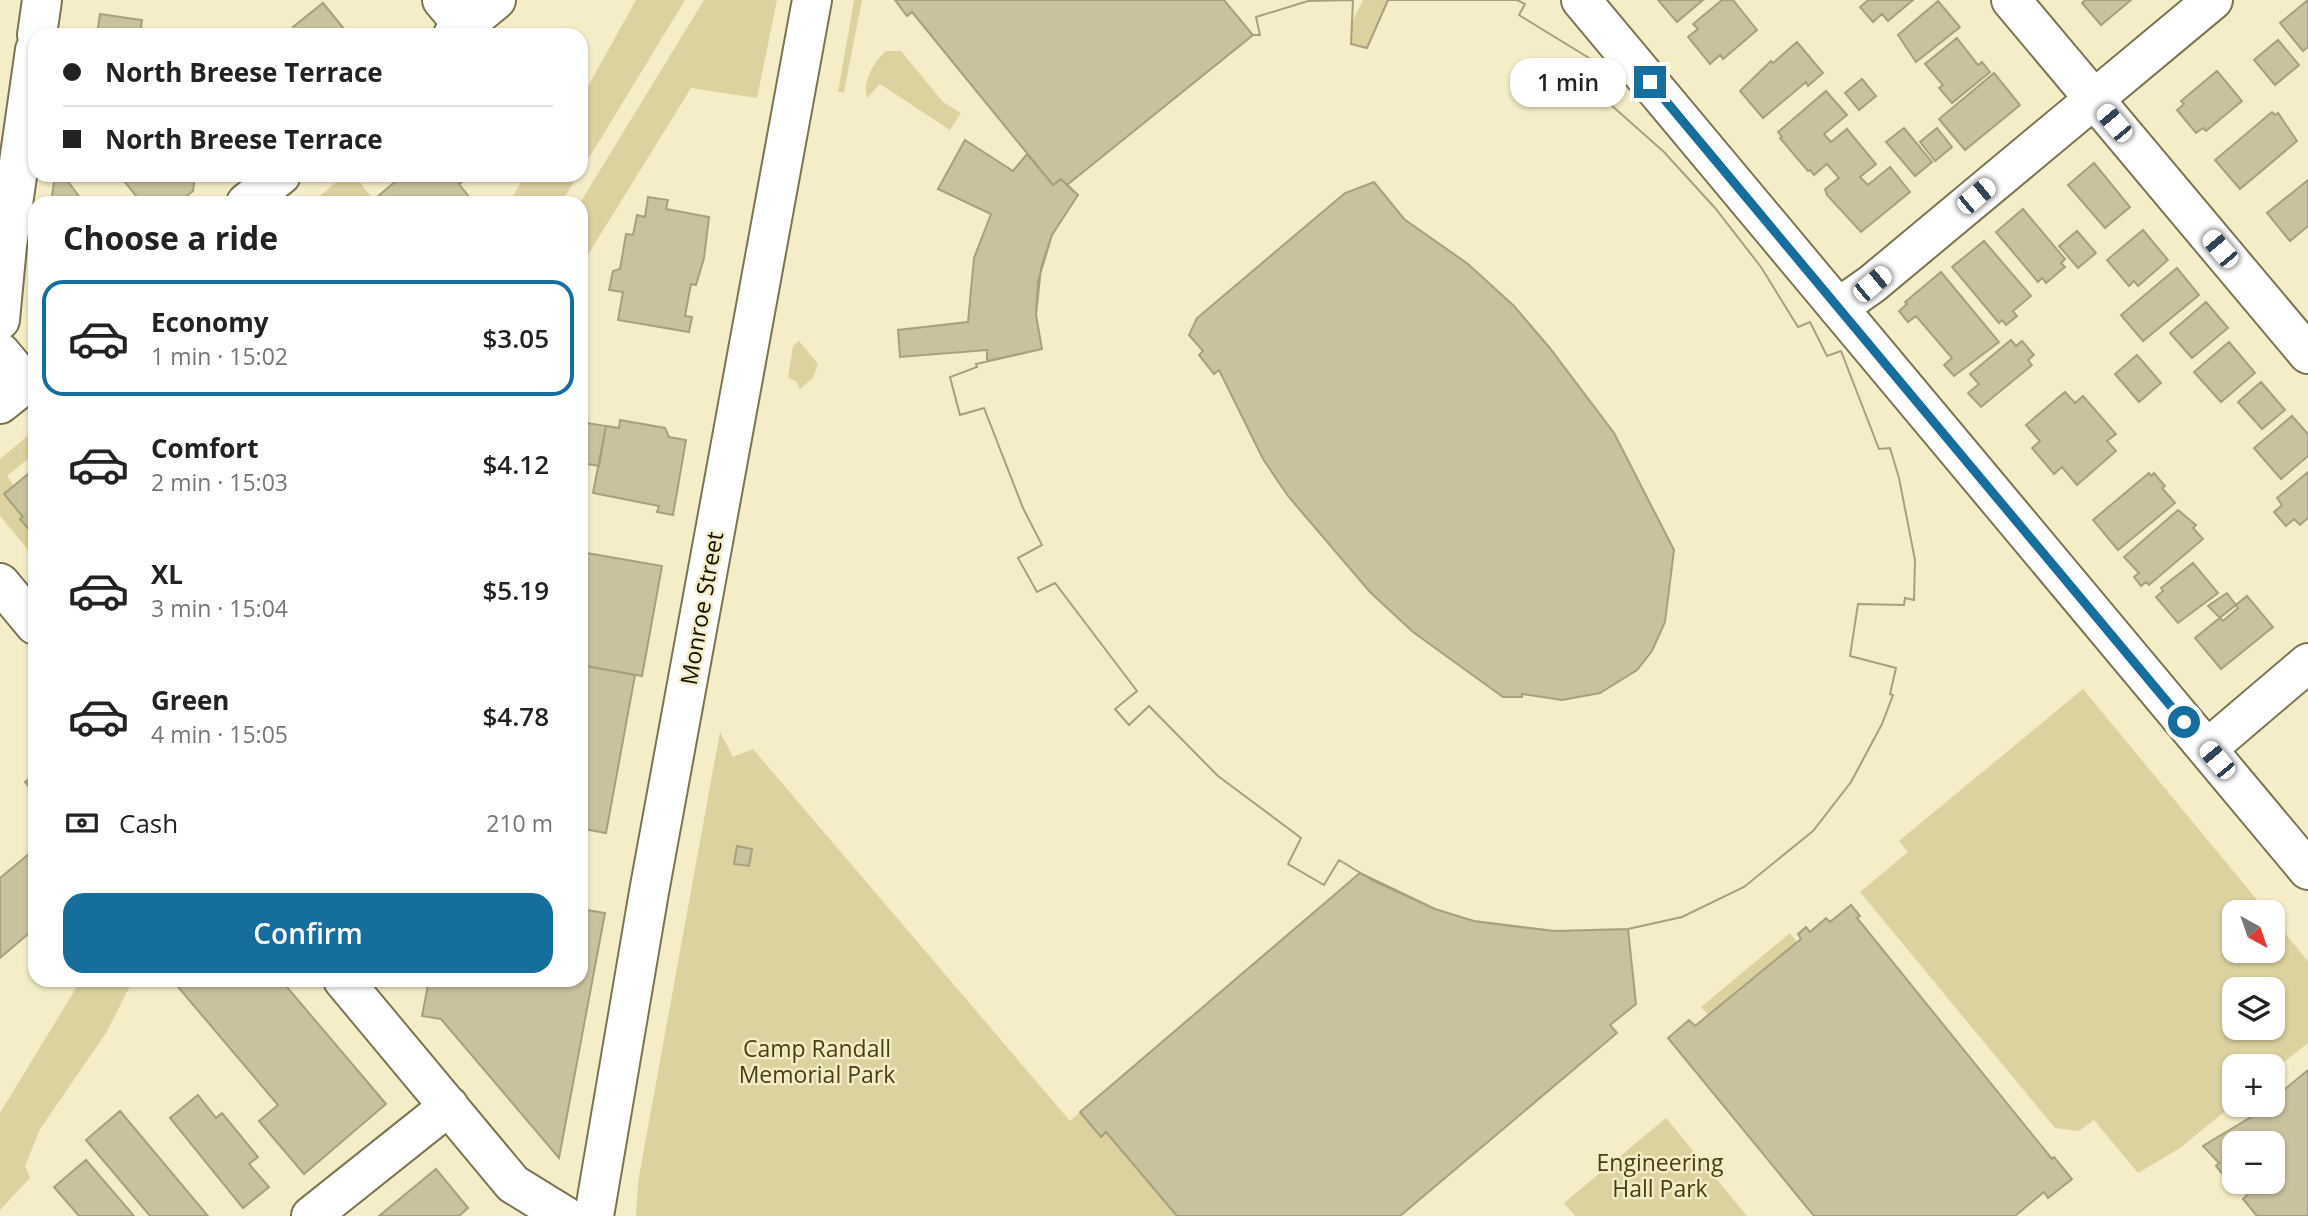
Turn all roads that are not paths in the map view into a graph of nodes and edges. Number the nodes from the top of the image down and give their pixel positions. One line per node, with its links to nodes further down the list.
1 (42, 0): 9 (street)
2 (496, 0): 8 (street)
3 (812, 0): 10 (street, Monroe Street)
4 (834, 0): 10 (street)
5 (1581, 0): 15 (street)
6 (2011, 0): 11 (street)
7 (2213, 0): 11 (street)
8 (453, 20)
9 (38, 28)
10 (794, 98): 30 (street, Monroe Street)
11 (2094, 98): 15 (street); 18 (street)
12 (28, 99): 16 (street)
13 (272, 182): 14 (street)
14 (255, 196)
15 (1838, 308): 23 (street)
16 (0, 320)
17 (0, 352): 19 (street)
18 (2308, 354)
19 (20, 388)
20 (0, 583): 21 (street)
21 (28, 617)
22 (2308, 663): 23 (street)
23 (2207, 749): 24 (street)
24 (2308, 870)
25 (349, 987): 26 (street)
26 (449, 1106): 27 (street); 28 (street)
27 (519, 1200): 29 (street)
28 (311, 1216)
29 (565, 1216)
30 (594, 1216)

